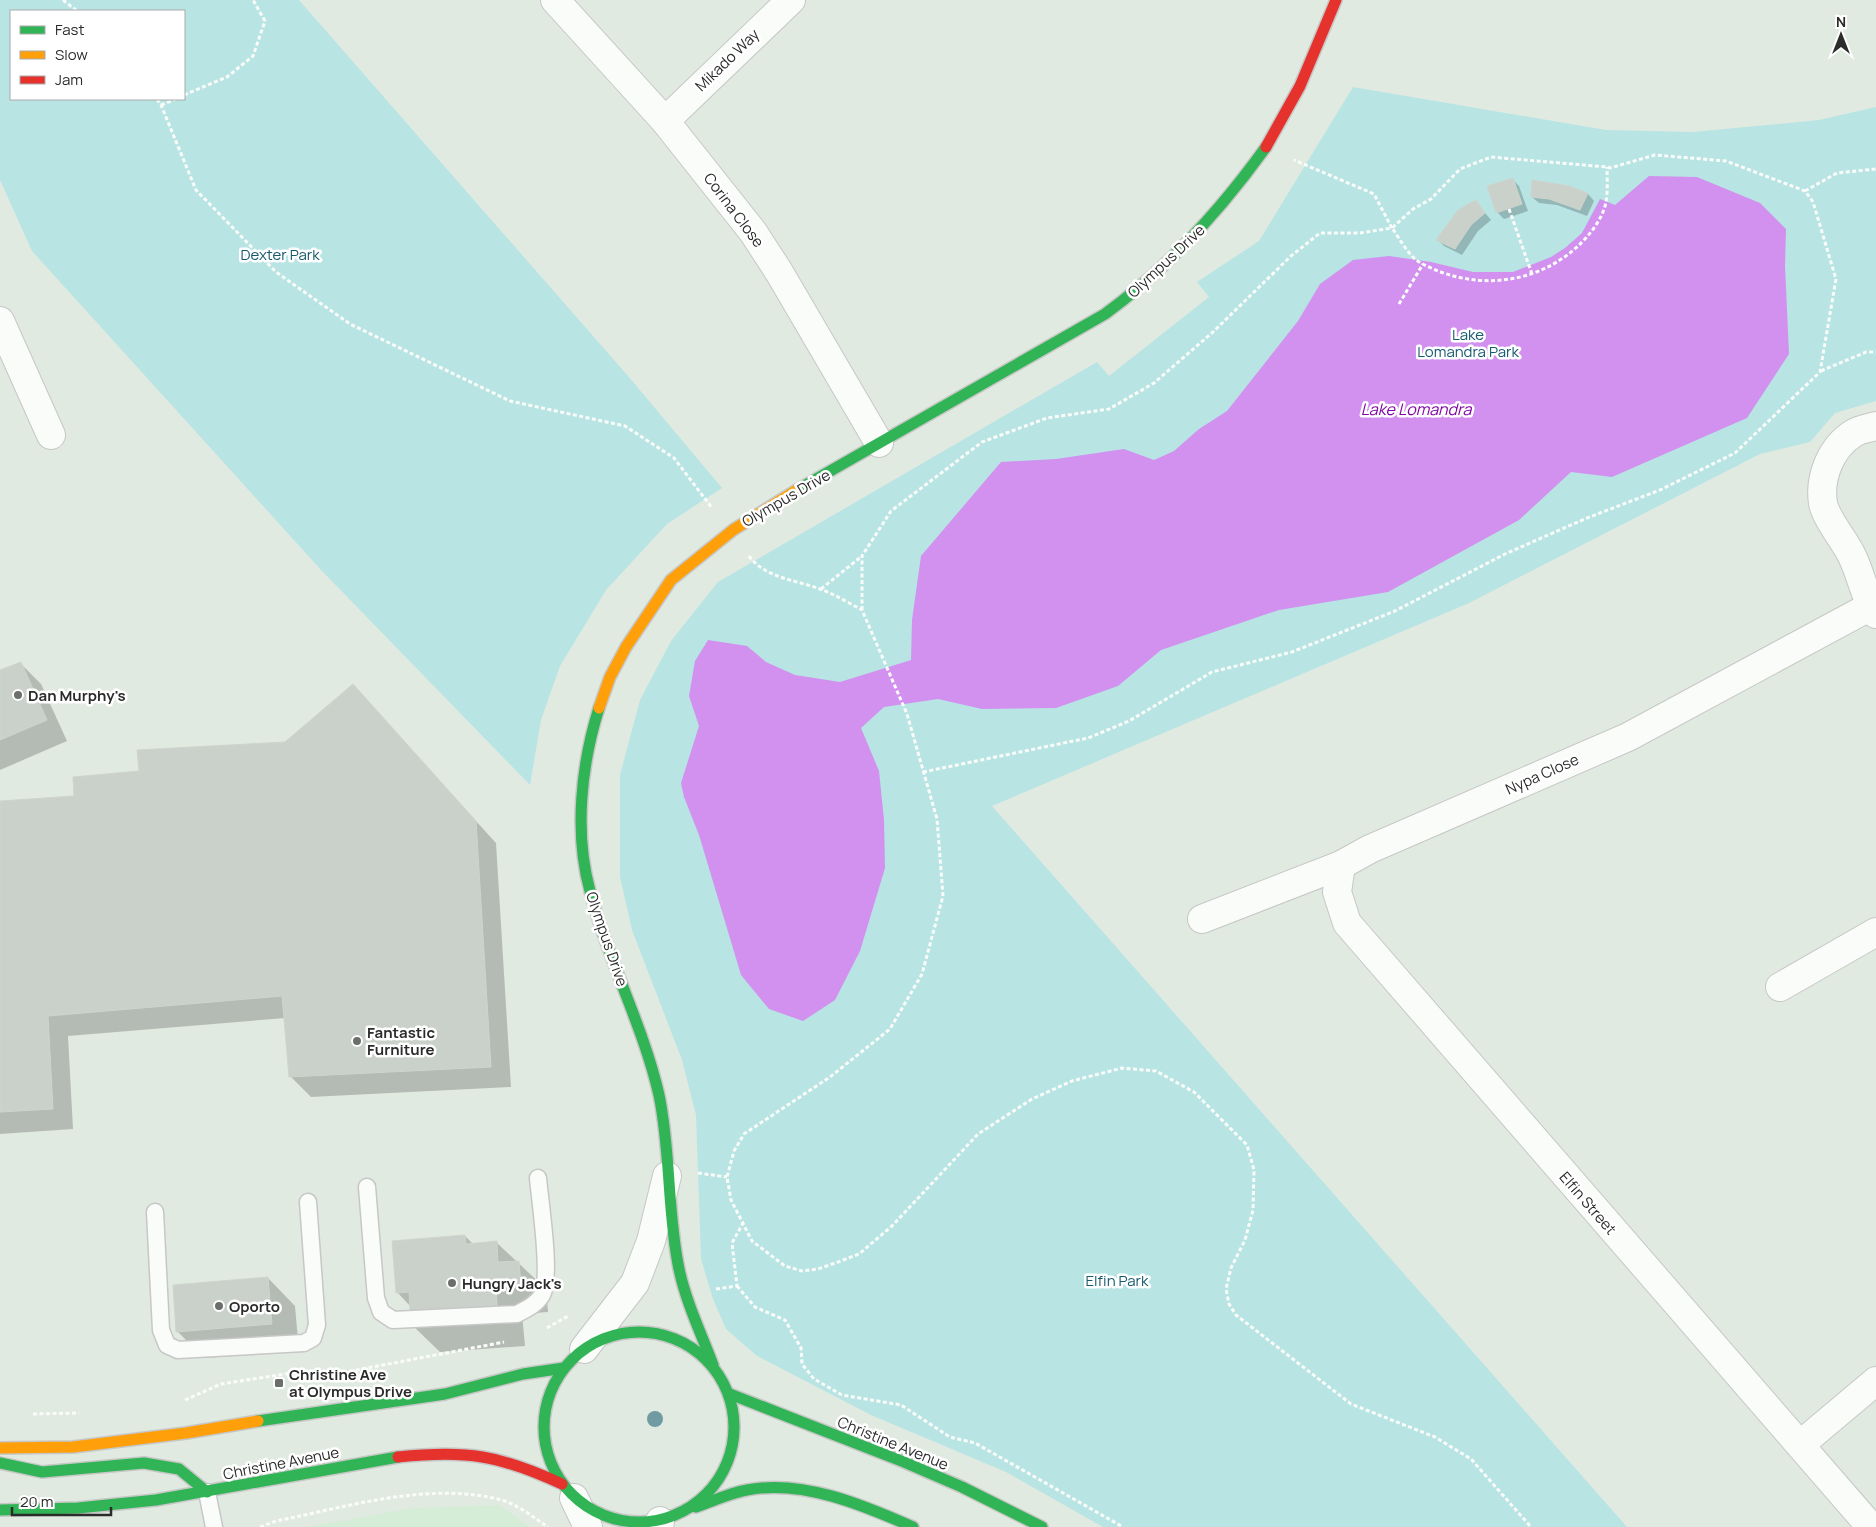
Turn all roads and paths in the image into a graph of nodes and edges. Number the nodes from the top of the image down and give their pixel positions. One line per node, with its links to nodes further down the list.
1 (63, 0): 6 (path)
2 (253, 0): 7 (path)
3 (556, 0): 11 (street, Corina Close)
4 (791, 0): 11 (street, Mikado Way)
5 (1336, 0): 26 (main road, Olympus Drive)
6 (76, 10)
7 (185, 95)
8 (158, 100): 10 (path)
9 (174, 100): 10 (path)
10 (161, 105): 27 (path)
11 (664, 121): 26 (street, Corina Close)
12 (1293, 160): 17 (path)
13 (1607, 167): 15 (path); 17 (path); 19 (path)
14 (1876, 169): 15 (path)
15 (1805, 191): 23 (path)
16 (1509, 209): 19 (path)
17 (1392, 228): 18 (path); 28 (path)
18 (1421, 263): 19 (path); 20 (path)
19 (1532, 274)
20 (1399, 304)
21 (0, 321): 25 (street)
22 (1876, 352): 23 (path)
23 (1820, 372): 32 (path)
24 (1876, 426): 31 (street)
25 (51, 435)
26 (880, 443): 27 (main road, Olympus Drive)
27 (730, 532): 29 (path); 37 (main road, Olympus Drive)
28 (862, 556): 29 (path); 30 (path)
29 (821, 589): 30 (path)
30 (862, 610): 32 (path)
31 (1873, 610): 33 (street, Nypa Close)
32 (923, 772): 42 (path)
33 (1341, 865): 34 (street, Nypa Close); 56 (street, Elfin Street)
34 (1202, 919)
35 (1876, 932): 36 (street)
36 (1780, 987)
37 (669, 1170): 48 (street, Olympus Drive); 49 (main road, Olympus Drive)
38 (538, 1178): 39 (lane)
39 (367, 1187)
40 (308, 1202): 41 (lane)
41 (155, 1212)
42 (743, 1223): 43 (path); 71 (path)
43 (737, 1286): 44 (path); 70 (path)
44 (712, 1290)
45 (572, 1314): 46 (path)
46 (542, 1331)
47 (508, 1341): 53 (path)
48 (584, 1349): 49 (main road); 50 (main road)
49 (712, 1365): 52 (main road)
50 (564, 1368): 57 (main road); 59 (main road)
51 (1876, 1381): 56 (street)
52 (730, 1394): 62 (main road); 69 (main road, Christine Avenue)
53 (179, 1402)
54 (81, 1412): 55 (path)
55 (27, 1414)
56 (1801, 1444): 72 (street, Elfin Street)
57 (0, 1448)
58 (0, 1463): 60 (main road)
59 (568, 1491): 60 (main road, Christine Avenue); 63 (main road, Christine Avenue); 67 (street)
60 (208, 1492): 61 (main road, Christine Avenue); 64 (lane)
61 (0, 1510)
62 (688, 1510): 63 (main road, Christine Avenue); 68 (main road)
63 (659, 1524)
64 (214, 1527)
65 (260, 1527): 66 (path)
66 (548, 1527)
67 (588, 1527)
68 (913, 1527)
69 (1042, 1527)
70 (1123, 1527)
71 (1531, 1527)
72 (1871, 1527)

